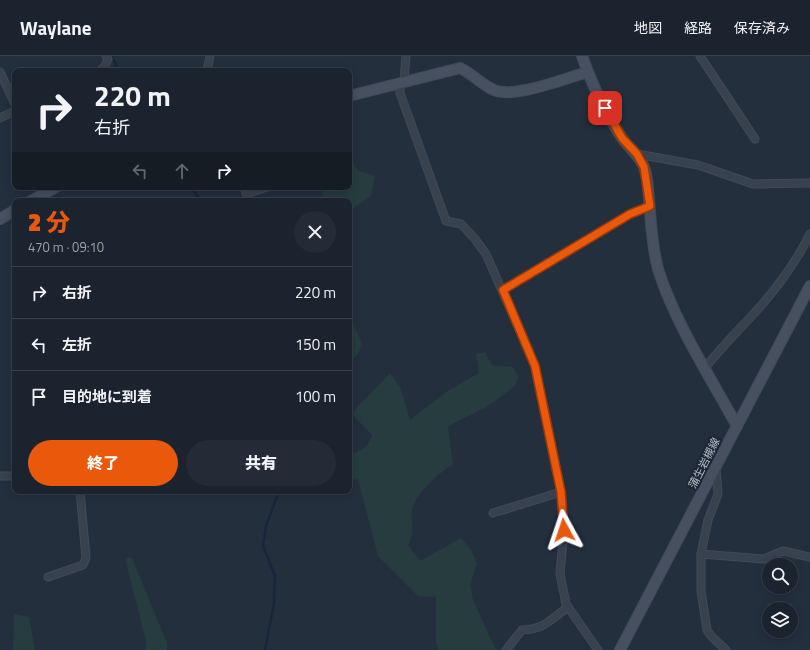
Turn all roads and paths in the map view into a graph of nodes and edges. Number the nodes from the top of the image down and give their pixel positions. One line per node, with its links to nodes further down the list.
1 (106, 56): 6 (street)
2 (210, 56): 7 (street)
3 (406, 56): 10 (street)
4 (582, 56): 9 (street)
5 (700, 56): 15 (street)
6 (103, 68)
7 (208, 68)
8 (0, 72): 12 (street)
9 (588, 72): 10 (street); 16 (street)
10 (402, 82): 11 (street); 27 (street)
11 (352, 95)
12 (12, 98)
13 (12, 112): 14 (street)
14 (0, 118)
15 (755, 139)
16 (637, 154): 17 (street); 22 (street)
17 (810, 183)
18 (51, 190): 21 (street)
19 (245, 190): 20 (street)
20 (258, 190)
21 (36, 198)
22 (650, 206): 27 (street); 28 (street)
23 (12, 212): 24 (street)
24 (0, 219)
25 (810, 234): 28 (street)
26 (810, 286): 29 (street, 蒲生岩槻線)
27 (503, 290): 33 (street)
28 (705, 368): 29 (street)
29 (736, 426): 30 (street, 蒲生岩槻線)
30 (716, 466): 36 (street); 42 (street, 蒲生岩槻線)
31 (0, 476): 32 (street)
32 (12, 476)
33 (561, 492): 35 (street); 39 (street)
34 (80, 494): 38 (street)
35 (493, 513)
36 (700, 554): 37 (street); 43 (street)
37 (810, 557)
38 (48, 577)
39 (568, 607): 40 (street); 41 (street)
40 (506, 650)
41 (598, 650)
42 (620, 650)
43 (726, 650)

